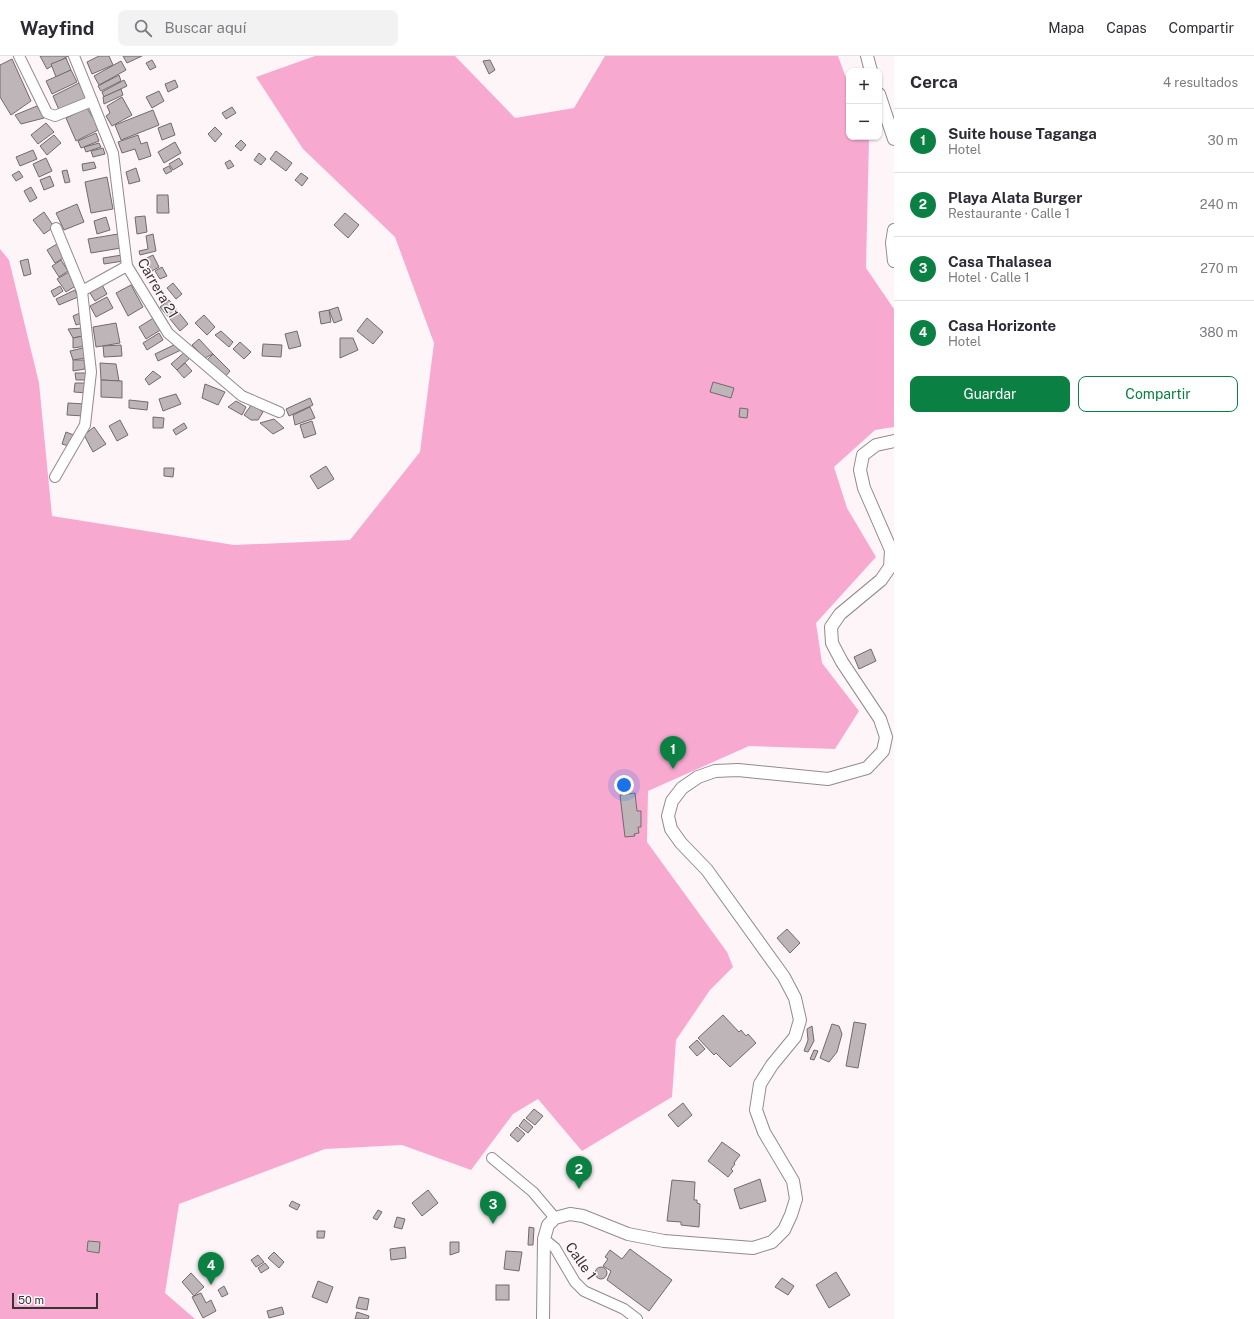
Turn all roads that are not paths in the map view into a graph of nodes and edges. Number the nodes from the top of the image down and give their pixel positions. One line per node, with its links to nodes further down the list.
1 (20, 56): 5 (street)
2 (74, 56): 5 (street, Carrera 21)
3 (866, 56): 4 (street)
4 (870, 68)
5 (92, 101): 11 (street, Carrera 21)
6 (882, 103): 7 (street)
7 (894, 139)
8 (56, 228): 12 (street)
9 (894, 230): 10 (street)
10 (894, 261)
11 (127, 266): 12 (street); 13 (street, Carrera 21)
12 (82, 291): 15 (street)
13 (279, 412)
14 (894, 441): 17 (street)
15 (55, 477)
16 (492, 1158): 17 (street)
17 (555, 1218): 18 (street)
18 (544, 1239): 19 (street); 20 (street, Calle 1)
19 (543, 1319)
20 (637, 1319)

